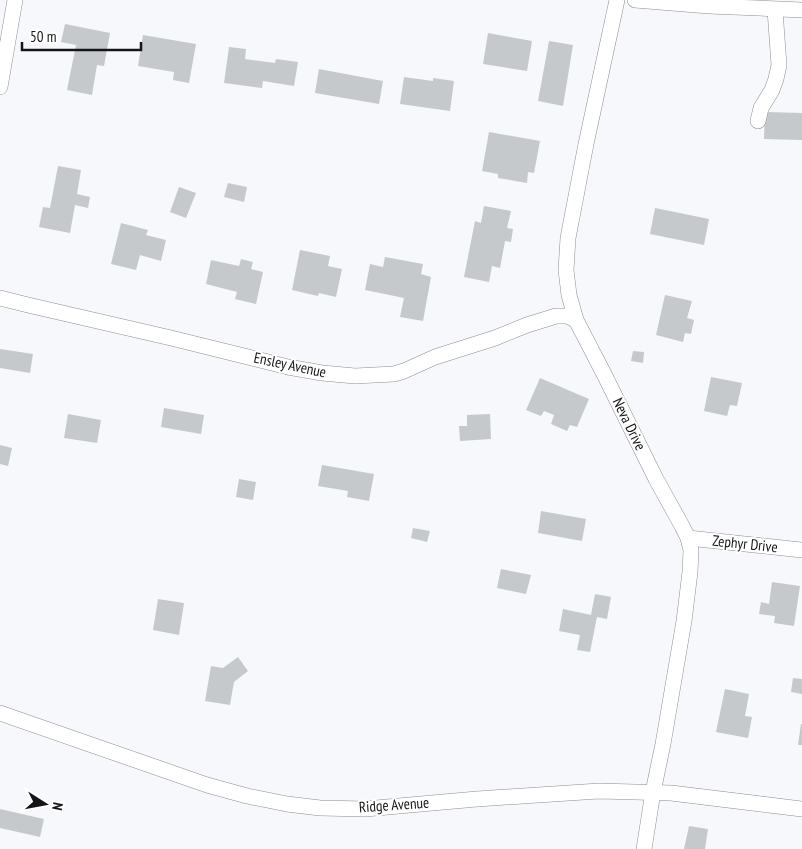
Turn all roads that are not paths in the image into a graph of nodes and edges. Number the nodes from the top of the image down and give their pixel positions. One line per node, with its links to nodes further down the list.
1 (15, 0): 6 (street)
2 (617, 0): 9 (street, Neva Drive)
3 (635, 0): 4 (street)
4 (775, 10): 5 (street); 7 (street)
5 (802, 10)
6 (0, 87)
7 (758, 121)
8 (0, 298): 9 (street, Ensley Avenue)
9 (576, 320): 10 (street, Neva Drive)
10 (688, 538): 11 (street, Zephyr Drive); 13 (street, Neva Drive)
11 (802, 550)
12 (0, 712): 13 (street, Ridge Avenue)
13 (653, 792): 14 (street, Ridge Avenue); 15 (street, Neva Drive)
14 (802, 809)
15 (644, 849)

